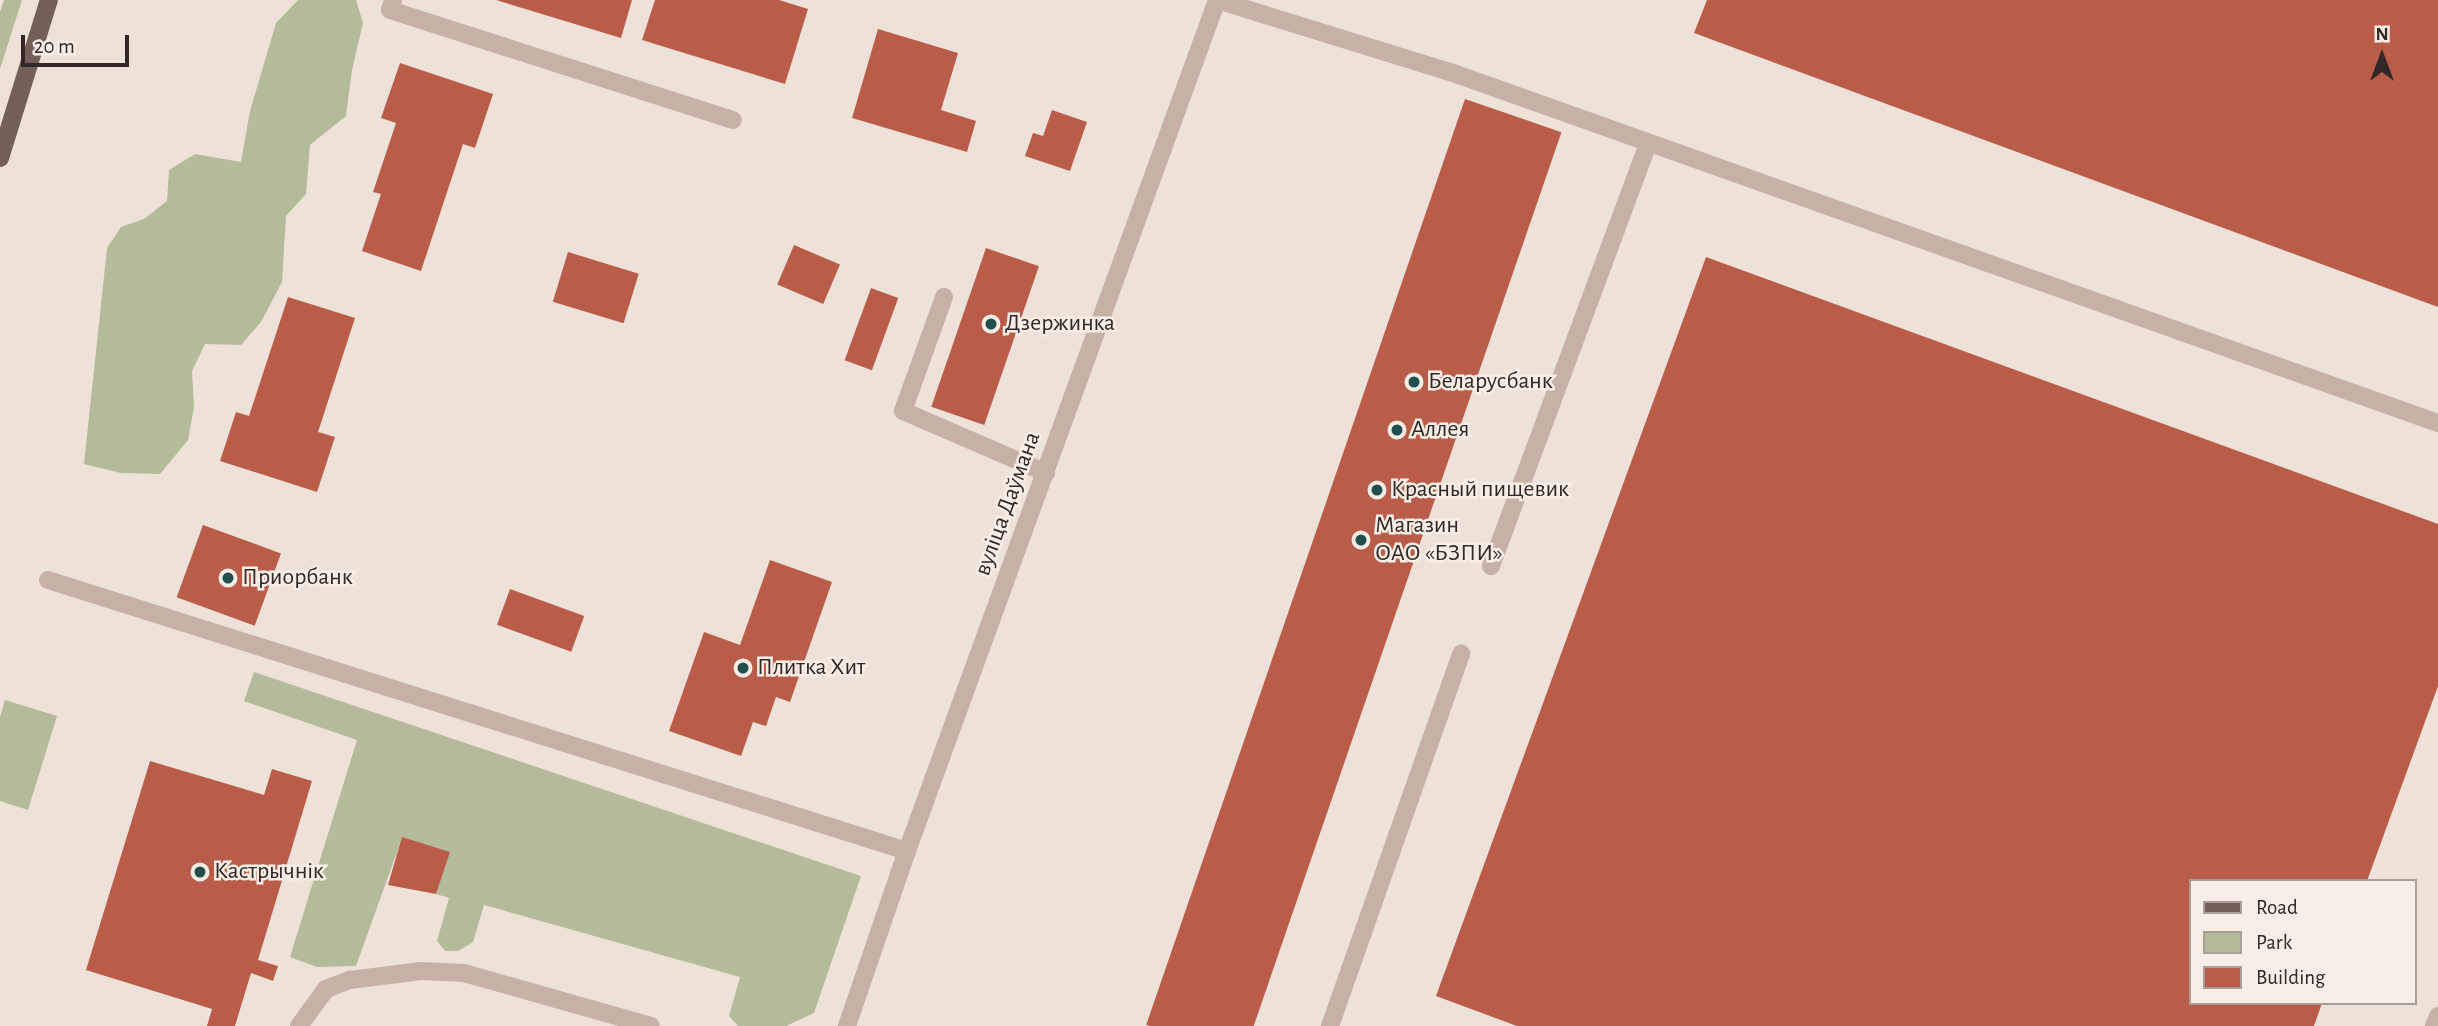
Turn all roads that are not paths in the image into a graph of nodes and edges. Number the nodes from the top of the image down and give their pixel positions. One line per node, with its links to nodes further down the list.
1 (49, 0): 6 (main road)
2 (393, 0): 4 (street)
3 (1217, 0): 5 (street); 9 (street, вуліца Даўмана)
4 (733, 120)
5 (1648, 144): 8 (street); 10 (street)
6 (0, 158)
7 (944, 297): 9 (street)
8 (2438, 423)
9 (1046, 473): 13 (street, вуліца Даўмана)
10 (1491, 566)
11 (48, 580): 13 (street)
12 (1461, 653): 18 (street)
13 (907, 851): 17 (street, вуліца Даўмана)
14 (2438, 1016): 19 (street)
15 (299, 1026): 16 (street)
16 (651, 1026)
17 (847, 1026)
18 (1330, 1026)
19 (2434, 1026)

